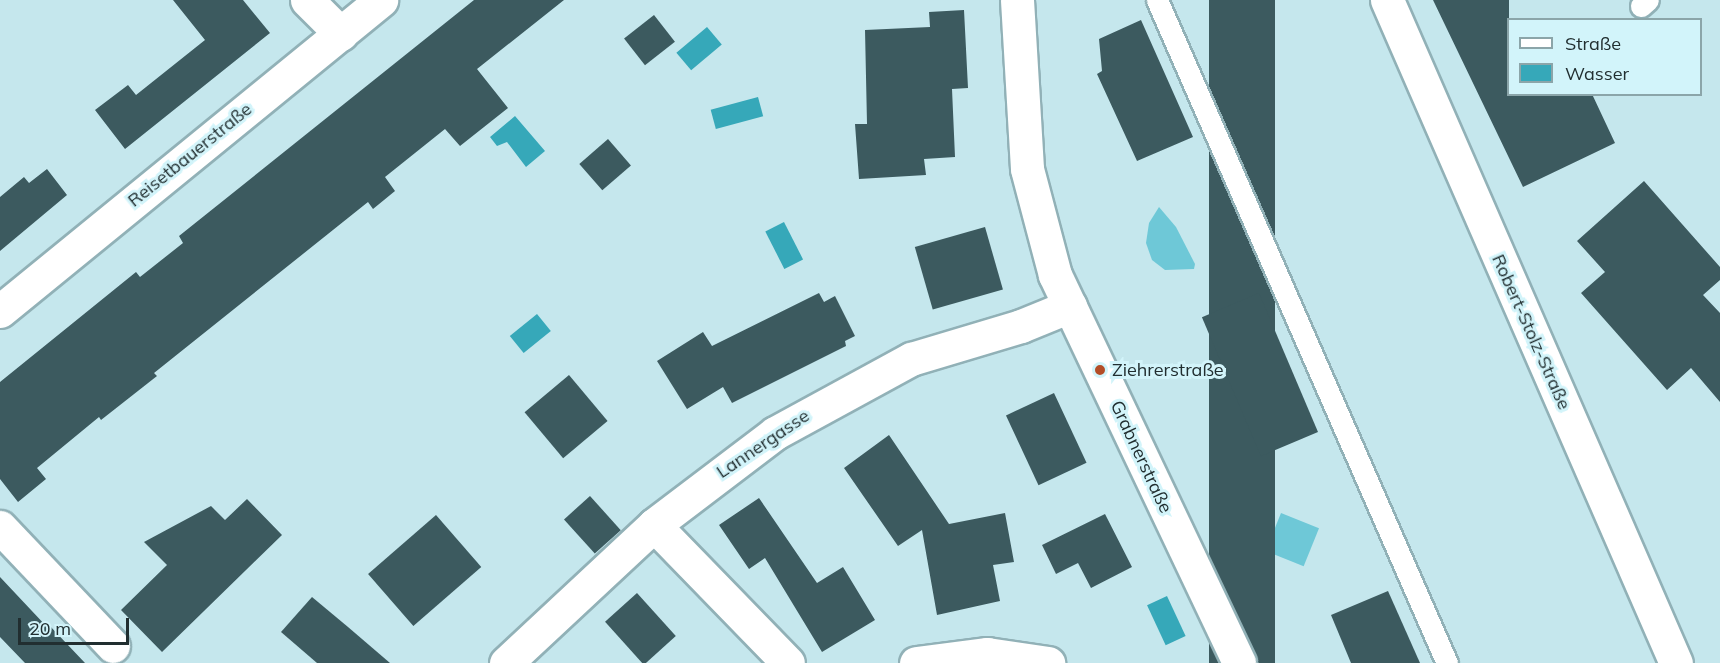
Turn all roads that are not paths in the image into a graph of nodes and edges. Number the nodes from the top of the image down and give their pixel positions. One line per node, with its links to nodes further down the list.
1 (307, 0): 6 (street)
2 (381, 0): 6 (street, Reisetbauerstraße)
3 (1017, 0): 7 (street, Grabnerstraße)
4 (1157, 0): 17 (lane)
5 (1387, 0): 18 (street, Robert-Stolz-Straße)
6 (341, 34): 8 (street, Reisetbauerstraße)
7 (1070, 306): 9 (street, Lannergasse); 16 (street, Grabnerstraße)
8 (0, 311)
9 (654, 525): 12 (street, Lannergasse); 13 (street)
10 (0, 527): 11 (street)
11 (113, 646)
12 (506, 663)
13 (788, 663)
14 (916, 663): 15 (street)
15 (1048, 663)
16 (1239, 663)
17 (1447, 663)
18 (1676, 663)

